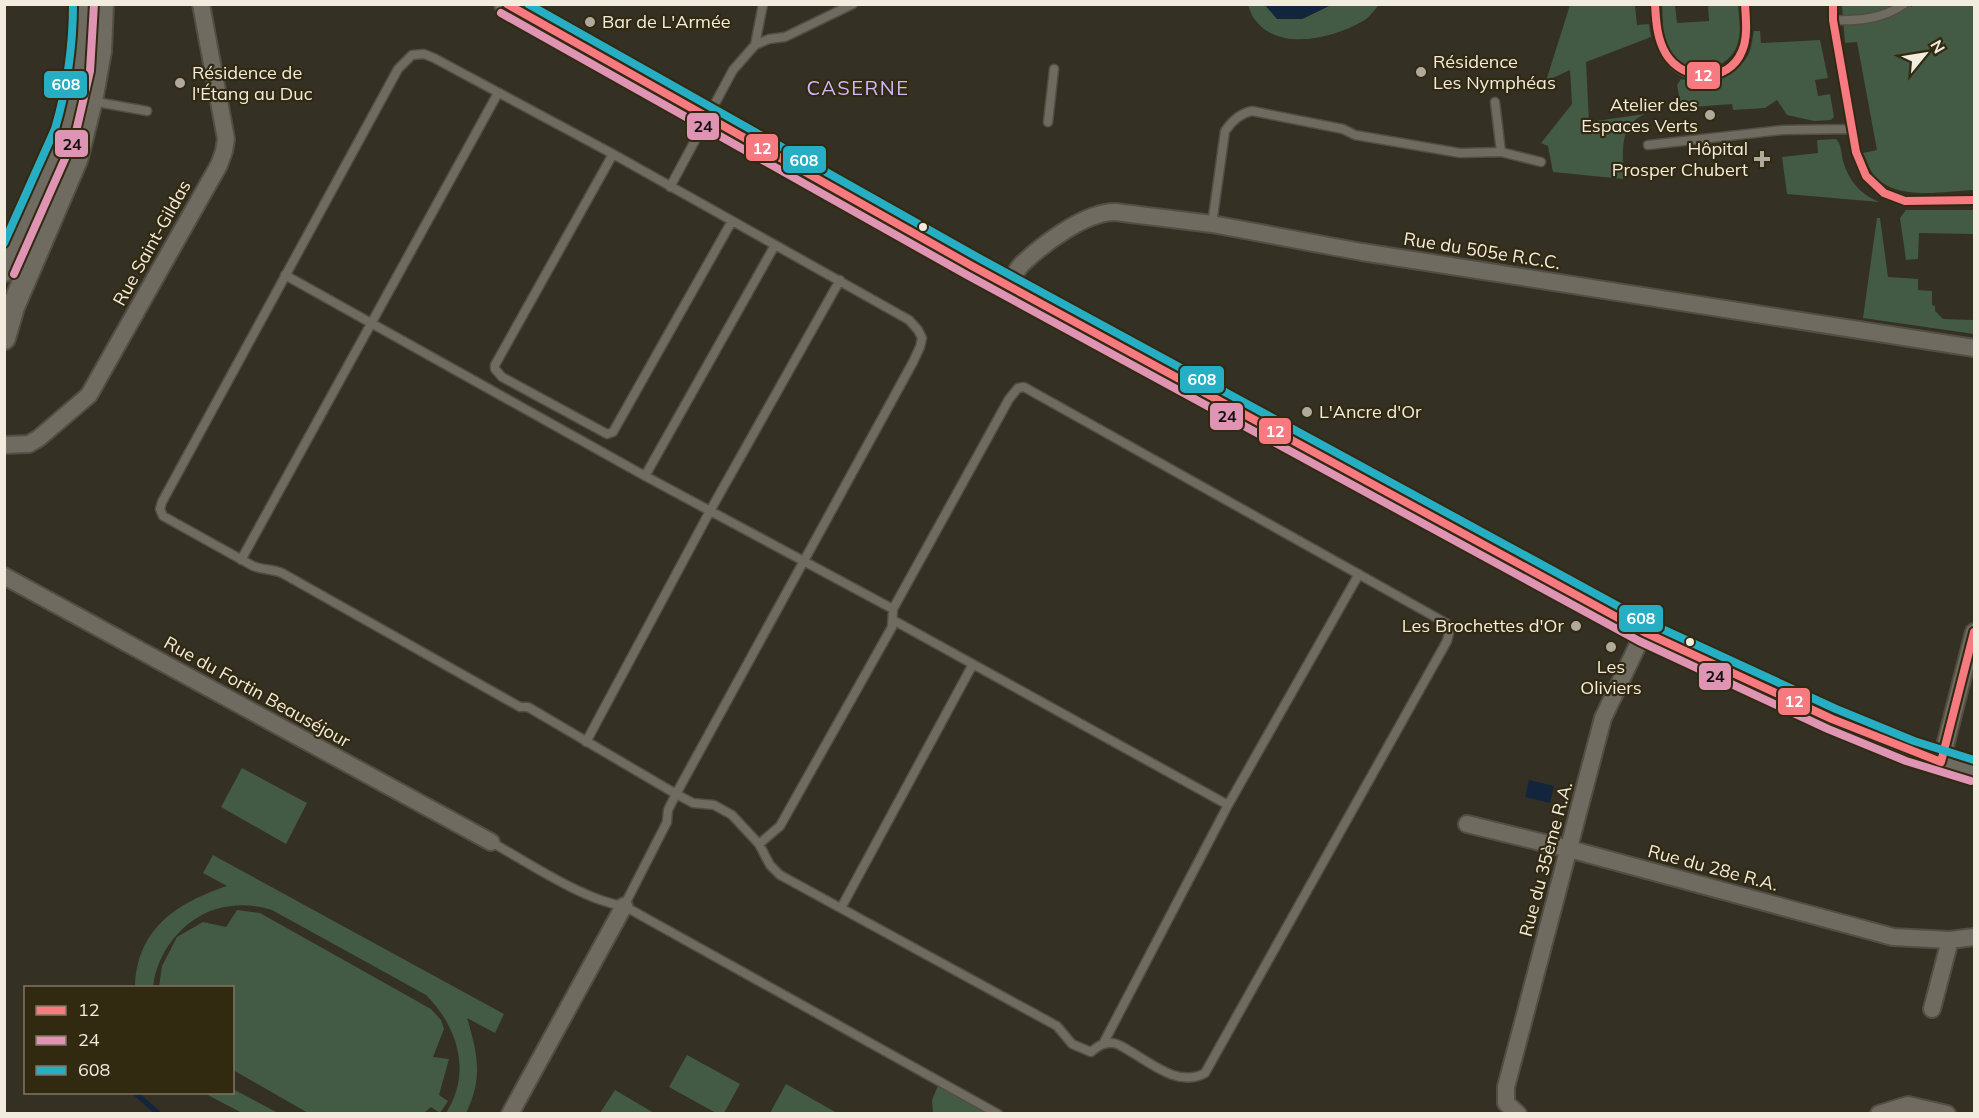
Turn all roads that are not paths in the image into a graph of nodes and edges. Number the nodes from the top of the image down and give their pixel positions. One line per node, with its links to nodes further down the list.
1 (84, 4): 29 (main road)
2 (102, 4): 15 (main road)
3 (201, 4): 38 (street, Rue Saint-Gildas)
4 (506, 4): 18 (main road)
5 (763, 4): 12 (lane)
6 (853, 4): 12 (lane)
7 (1655, 4): 8 (lane)
8 (1745, 4)
9 (1833, 4): 11 (lane)
10 (1904, 4): 11 (lane)
11 (1833, 20): 20 (lane)
12 (755, 45): 18 (lane)
13 (1054, 69): 19 (lane)
14 (498, 93): 23 (lane); 32 (lane); 35 (lane)
15 (91, 101): 17 (lane); 29 (main road)
16 (1495, 102): 22 (lane)
17 (147, 111)
18 (708, 118): 25 (lane); 34 (main road)
19 (1048, 122)
20 (1851, 129): 21 (lane); 26 (lane)
21 (1648, 145)
22 (1501, 152): 24 (lane); 28 (lane)
23 (613, 154): 25 (lane); 27 (lane)
24 (1541, 162)
25 (670, 186): 27 (lane)
26 (1974, 200)
27 (732, 221): 30 (lane)
28 (1212, 224): 34 (street, Rue du 505e R.C.C.); 37 (street, Rue du 505e R.C.C.)
29 (22, 232): 31 (main road); 36 (main road)
30 (775, 244): 33 (lane); 39 (lane)
31 (6, 262)
32 (285, 275): 35 (lane); 41 (lane)
33 (840, 280): 40 (lane); 42 (lane)
34 (1009, 284): 47 (main road)
35 (372, 324): 39 (lane); 41 (lane)
36 (4, 338)
37 (1974, 348)
38 (4, 445)
39 (645, 476): 40 (lane)
40 (710, 511): 42 (lane); 50 (lane)
41 (242, 560): 50 (lane)
42 (804, 560): 45 (lane); 53 (lane)
43 (1359, 574): 45 (lane); 54 (lane); 64 (lane)
44 (4, 576): 56 (street, Rue du Fortin Beauséjour)
45 (893, 609): 46 (lane)
46 (893, 620): 49 (lane); 57 (lane)
47 (1644, 632): 51 (main road); 58 (street, Rue du 35ème R.A.)
48 (1974, 632): 51 (street)
49 (973, 664): 54 (lane); 60 (lane)
50 (586, 742): 53 (lane)
51 (1941, 762): 52 (main road)
52 (1974, 771)
53 (676, 794): 57 (lane); 59 (lane)
54 (1228, 806): 64 (lane)
55 (1467, 824): 58 (street, Rue du 28e R.A.)
56 (491, 842): 59 (lane)
57 (759, 843): 60 (lane)
58 (1569, 849): 62 (street, Rue du 28e R.A.); 65 (street, Rue du 35ème R.A.)
59 (624, 906): 66 (street); 67 (lane)
60 (841, 908): 64 (lane)
61 (1974, 937): 62 (street, Rue du 28e R.A.)
62 (1950, 940): 63 (street)
63 (1932, 1009)
64 (1103, 1044)
65 (1512, 1108)
66 (510, 1113)
67 (998, 1113)
68 (1879, 1113): 69 (street)
69 (1947, 1113)

